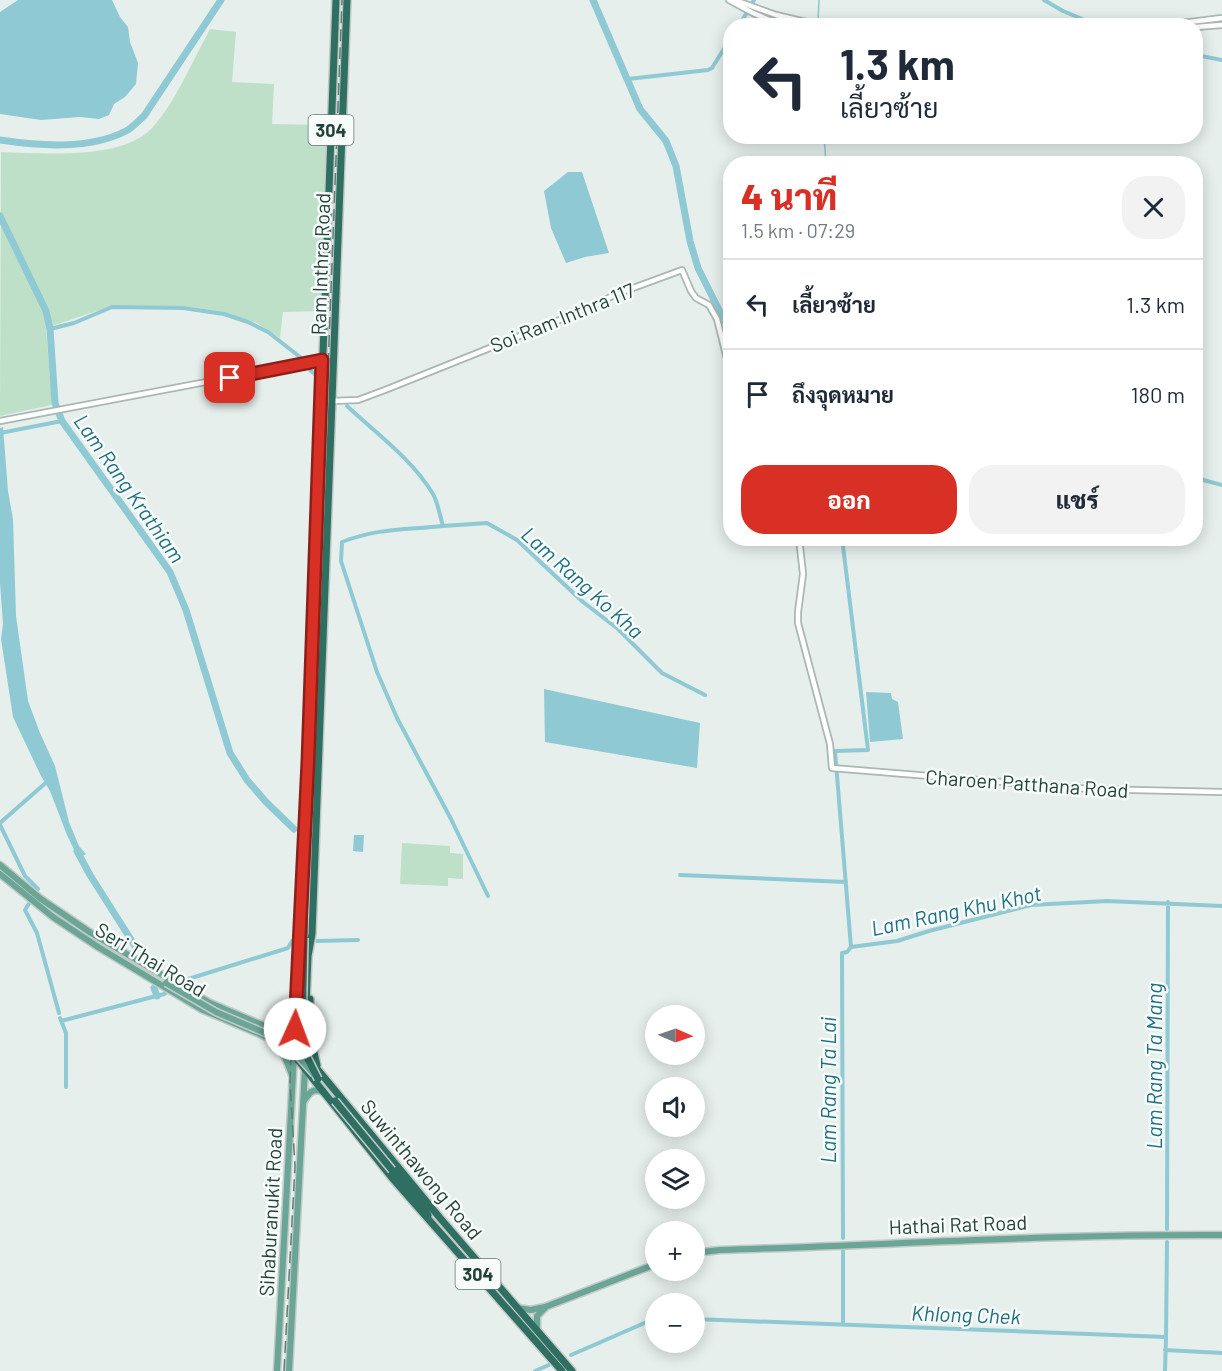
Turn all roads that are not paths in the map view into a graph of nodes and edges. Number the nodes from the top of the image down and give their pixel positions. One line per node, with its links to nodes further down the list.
1 (336, 0): 11 (highway, Ram Inthra Road / 304)
2 (347, 0): 12 (highway, Ram Inthra Road / 304)
3 (731, 1): 4 (street)
4 (754, 11): 5 (street); 6 (street)
5 (768, 18)
6 (787, 18)
7 (1222, 18): 8 (street)
8 (1203, 20)
9 (1222, 25): 10 (street)
10 (1203, 26)
11 (326, 263): 12 (highway); 14 (highway, Ram Inthra Road / 304)
12 (337, 263): 15 (highway, Ram Inthra Road / 304)
13 (723, 343): 15 (street, Soi Ram Inthra 117)
14 (322, 360): 16 (street); 19 (highway, Ram Inthra Road / 304)
15 (332, 401): 24 (highway, Ram Inthra Road / 304)
16 (0, 421)
17 (800, 546): 18 (street, Charoen Patthana Road)
18 (1222, 792)
19 (303, 861): 24 (highway); 26 (highway, Ram Inthra Road / 304)
20 (0, 865): 22 (main road, Seri Thai Road)
21 (0, 874): 22 (main road, Seri Thai Road)
22 (30, 895): 23 (main road, Seri Thai Road)
23 (39, 902): 25 (main road, Seri Thai Road); 25 (main road, Seri Thai Road)
24 (308, 936): 27 (highway, Ram Inthra Road / 304); 37 (highway); 39 (highway, bridge)
25 (167, 983): 28 (main road, Seri Thai Road); 30 (main road, Seri Thai Road, bridge); 39 (main road, bridge)
26 (297, 986): 27 (highway); 29 (highway, Ram Inthra Road / 304)
27 (307, 986): 34 (highway, Ram Inthra Road / 304)
28 (228, 1011): 30 (main road); 31 (main road, Seri Thai Road)
29 (296, 1016): 31 (highway); 33 (highway, Ram Inthra Road / 304)
30 (224, 1019): 32 (main road, Seri Thai Road)
31 (276, 1031): 33 (main road, Seri Thai Road)
32 (270, 1038): 35 (main road, Seri Thai Road); 38 (main road)
33 (295, 1042): 34 (highway, Suwinthawong Road / 304); 35 (highway, Ram Inthra Road / 304)
34 (305, 1054): 36 (highway, Ram Inthra Road / 304); 37 (highway, Suwinthawong Road / 304)
35 (294, 1055): 36 (highway, Suwinthawong Road / 304); 38 (main road, Sihaburanukit Road)
36 (305, 1068): 39 (highway, Suwinthawong Road / 304); 40 (main road, Sihaburanukit Road)
37 (319, 1070): 39 (highway, Suwinthawong Road / 304)
38 (293, 1082): 44 (main road, Sihaburanukit Road)
39 (321, 1083): 40 (main road); 41 (highway, Suwinthawong Road / 304); 42 (highway, Suwinthawong Road / 304); 43 (highway, bridge)
40 (303, 1102): 45 (main road, Sihaburanukit Road)
41 (346, 1103): 42 (highway); 50 (highway, Suwinthawong Road / 304)
42 (339, 1113): 43 (highway, Suwinthawong Road / 304)
43 (432, 1222): 56 (highway, Suwinthawong Road / 304)
44 (285, 1234): 45 (main road); 52 (main road, Sihaburanukit Road)
45 (297, 1234): 53 (main road, Sihaburanukit Road)
46 (1222, 1235): 47 (main road, Hathai Rat Road)
47 (705, 1252)
48 (645, 1268): 49 (main road)
49 (545, 1307): 50 (main road); 51 (main road)
50 (517, 1308): 51 (highway, Suwinthawong Road / 304)
51 (537, 1330): 57 (highway, Suwinthawong Road / 304)
52 (278, 1362): 53 (main road); 54 (main road, Sihaburanukit Road)
53 (290, 1362): 55 (main road, Sihaburanukit Road)
54 (277, 1371)
55 (290, 1371)
56 (562, 1371)
57 (572, 1371)

